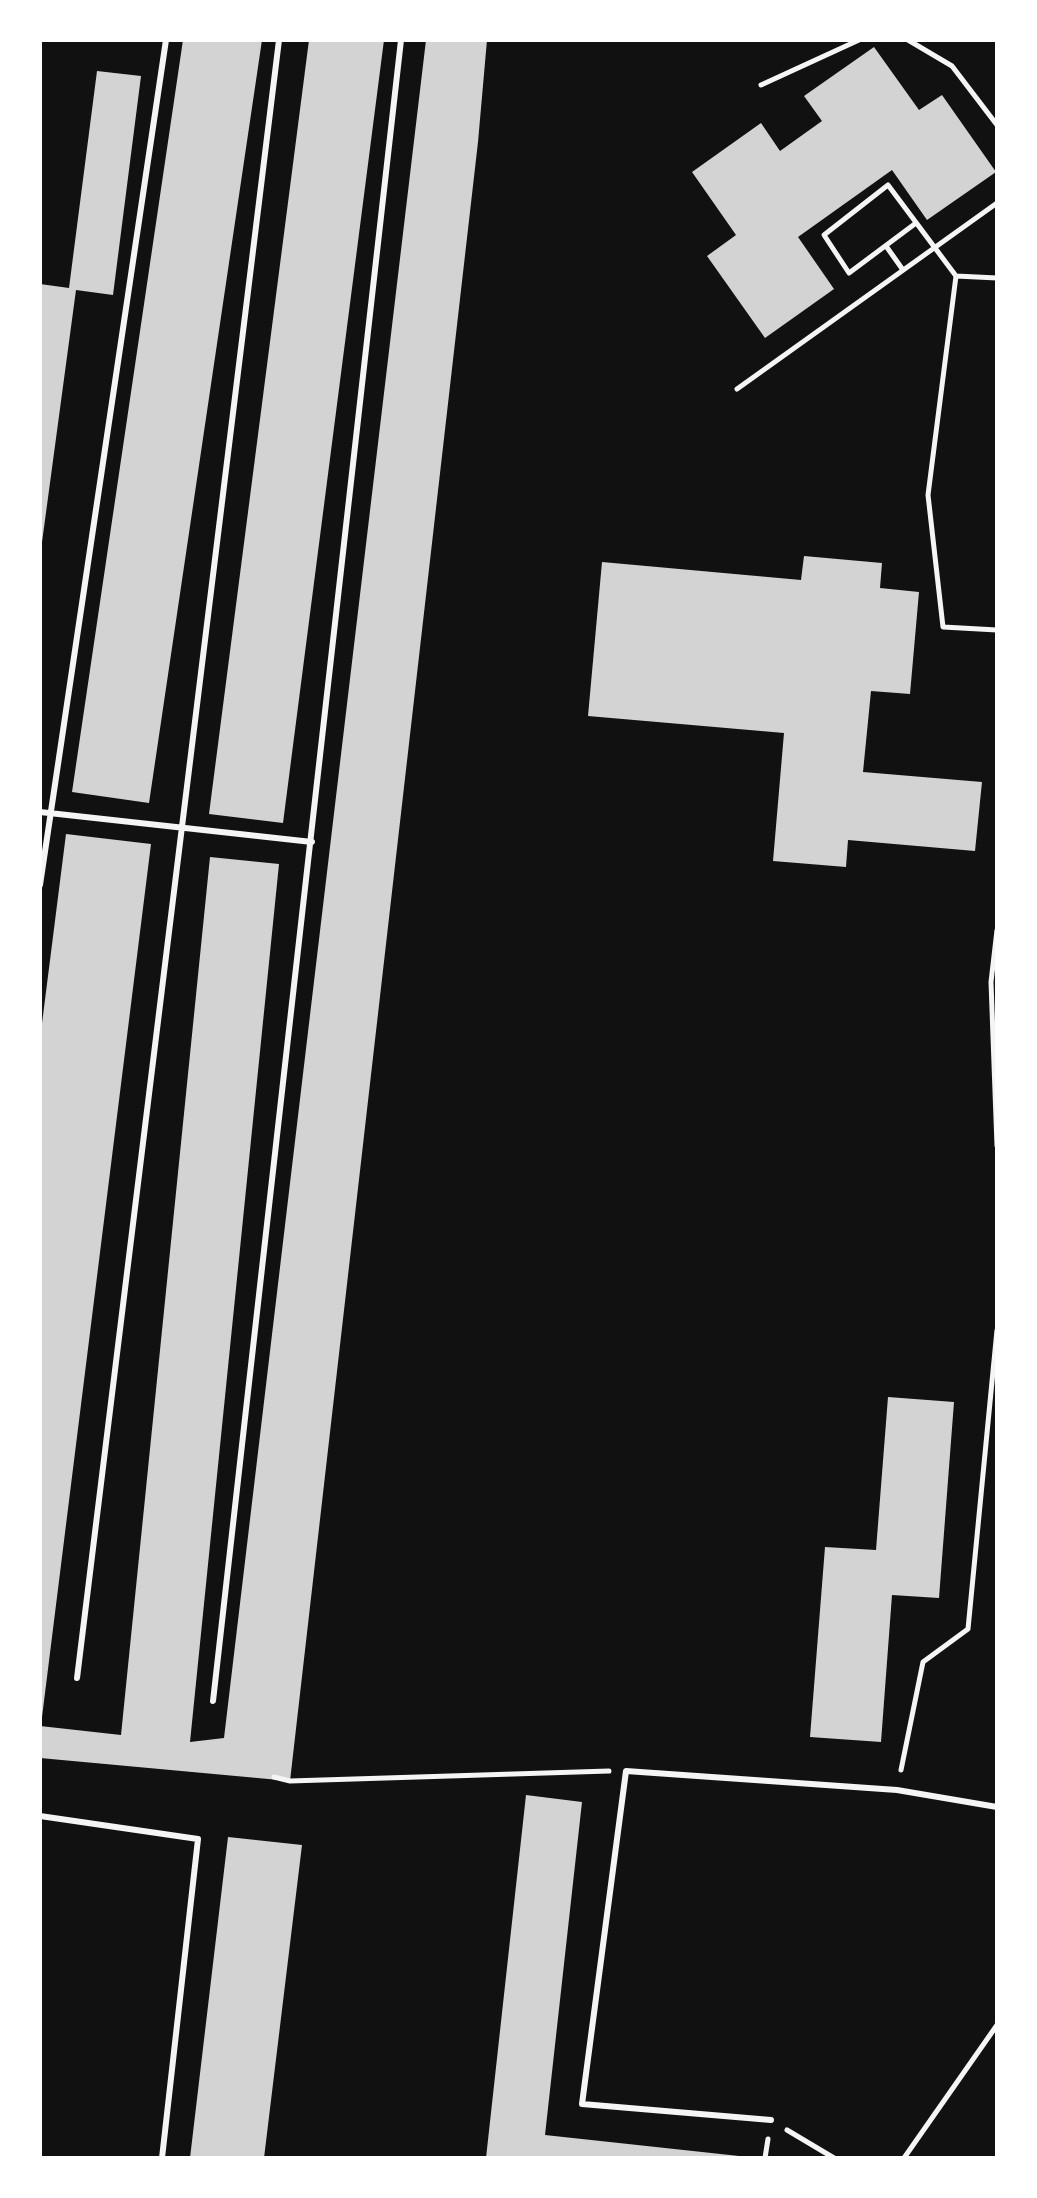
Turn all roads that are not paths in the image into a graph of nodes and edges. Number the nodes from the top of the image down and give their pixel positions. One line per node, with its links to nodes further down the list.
1 (166, 40): 5 (lane)
2 (279, 40): 6 (lane)
3 (401, 40): 7 (lane)
4 (40, 812): 5 (lane)
5 (50, 813): 6 (lane); 8 (lane)
6 (183, 828): 7 (lane); 9 (lane)
7 (312, 842): 10 (lane)
8 (40, 885)
9 (77, 1678)
10 (213, 1701)
11 (997, 1807): 13 (lane)
12 (40, 1816): 14 (lane)
13 (771, 2120)
14 (162, 2158)

